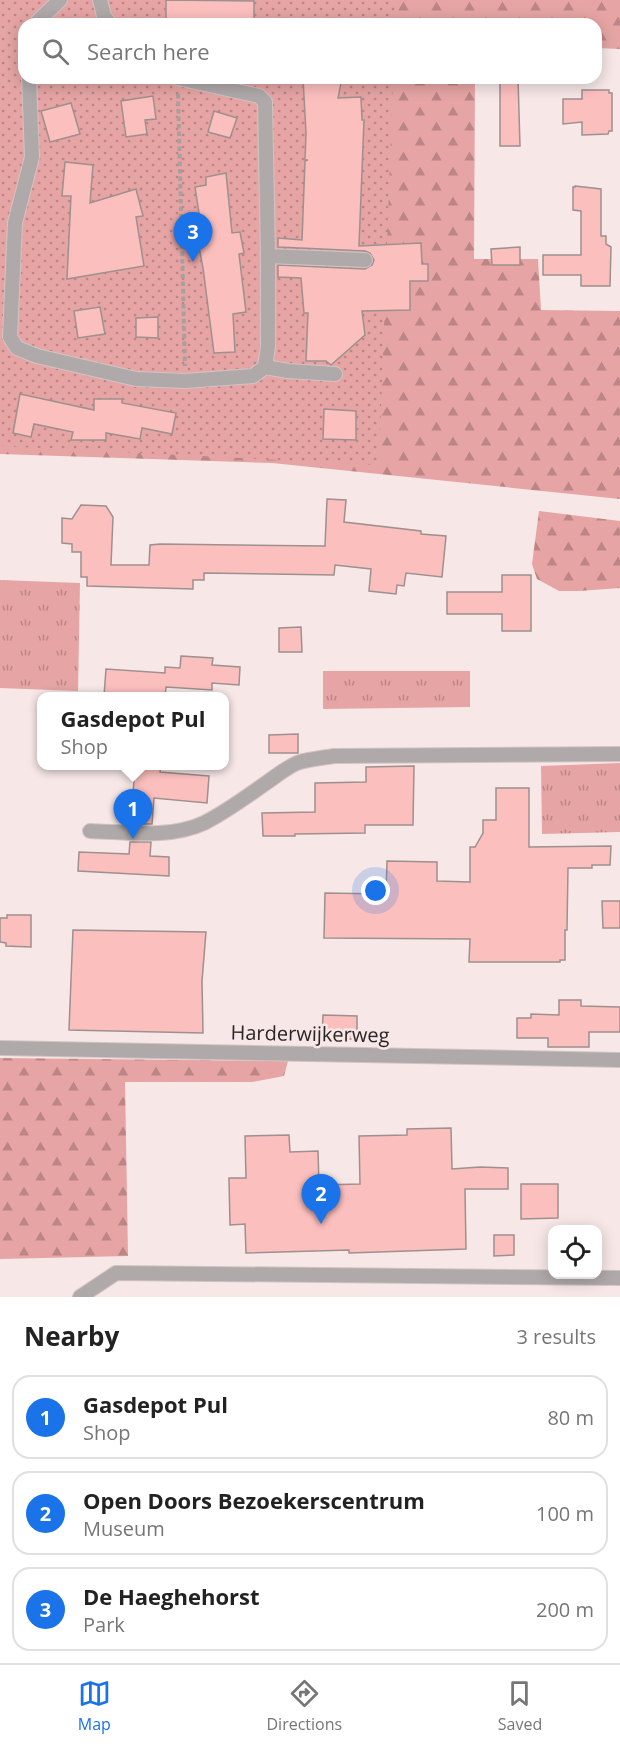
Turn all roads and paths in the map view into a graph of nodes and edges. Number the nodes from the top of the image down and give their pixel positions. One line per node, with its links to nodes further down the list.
1 (60, 0): 3 (lane)
2 (100, 0): 4 (lane)
3 (41, 18)
4 (106, 18)
5 (29, 84): 12 (lane)
6 (178, 84): 12 (path)
7 (205, 84): 8 (lane)
8 (268, 256): 9 (lane); 10 (lane)
9 (365, 260)
10 (265, 367): 11 (lane); 12 (lane)
11 (335, 374)
12 (185, 381)
13 (620, 754): 14 (lane)
14 (90, 831)
15 (0, 1048): 16 (lane, Harderwijkerweg)
16 (620, 1060)
17 (620, 1278): 18 (lane)
18 (80, 1297)

